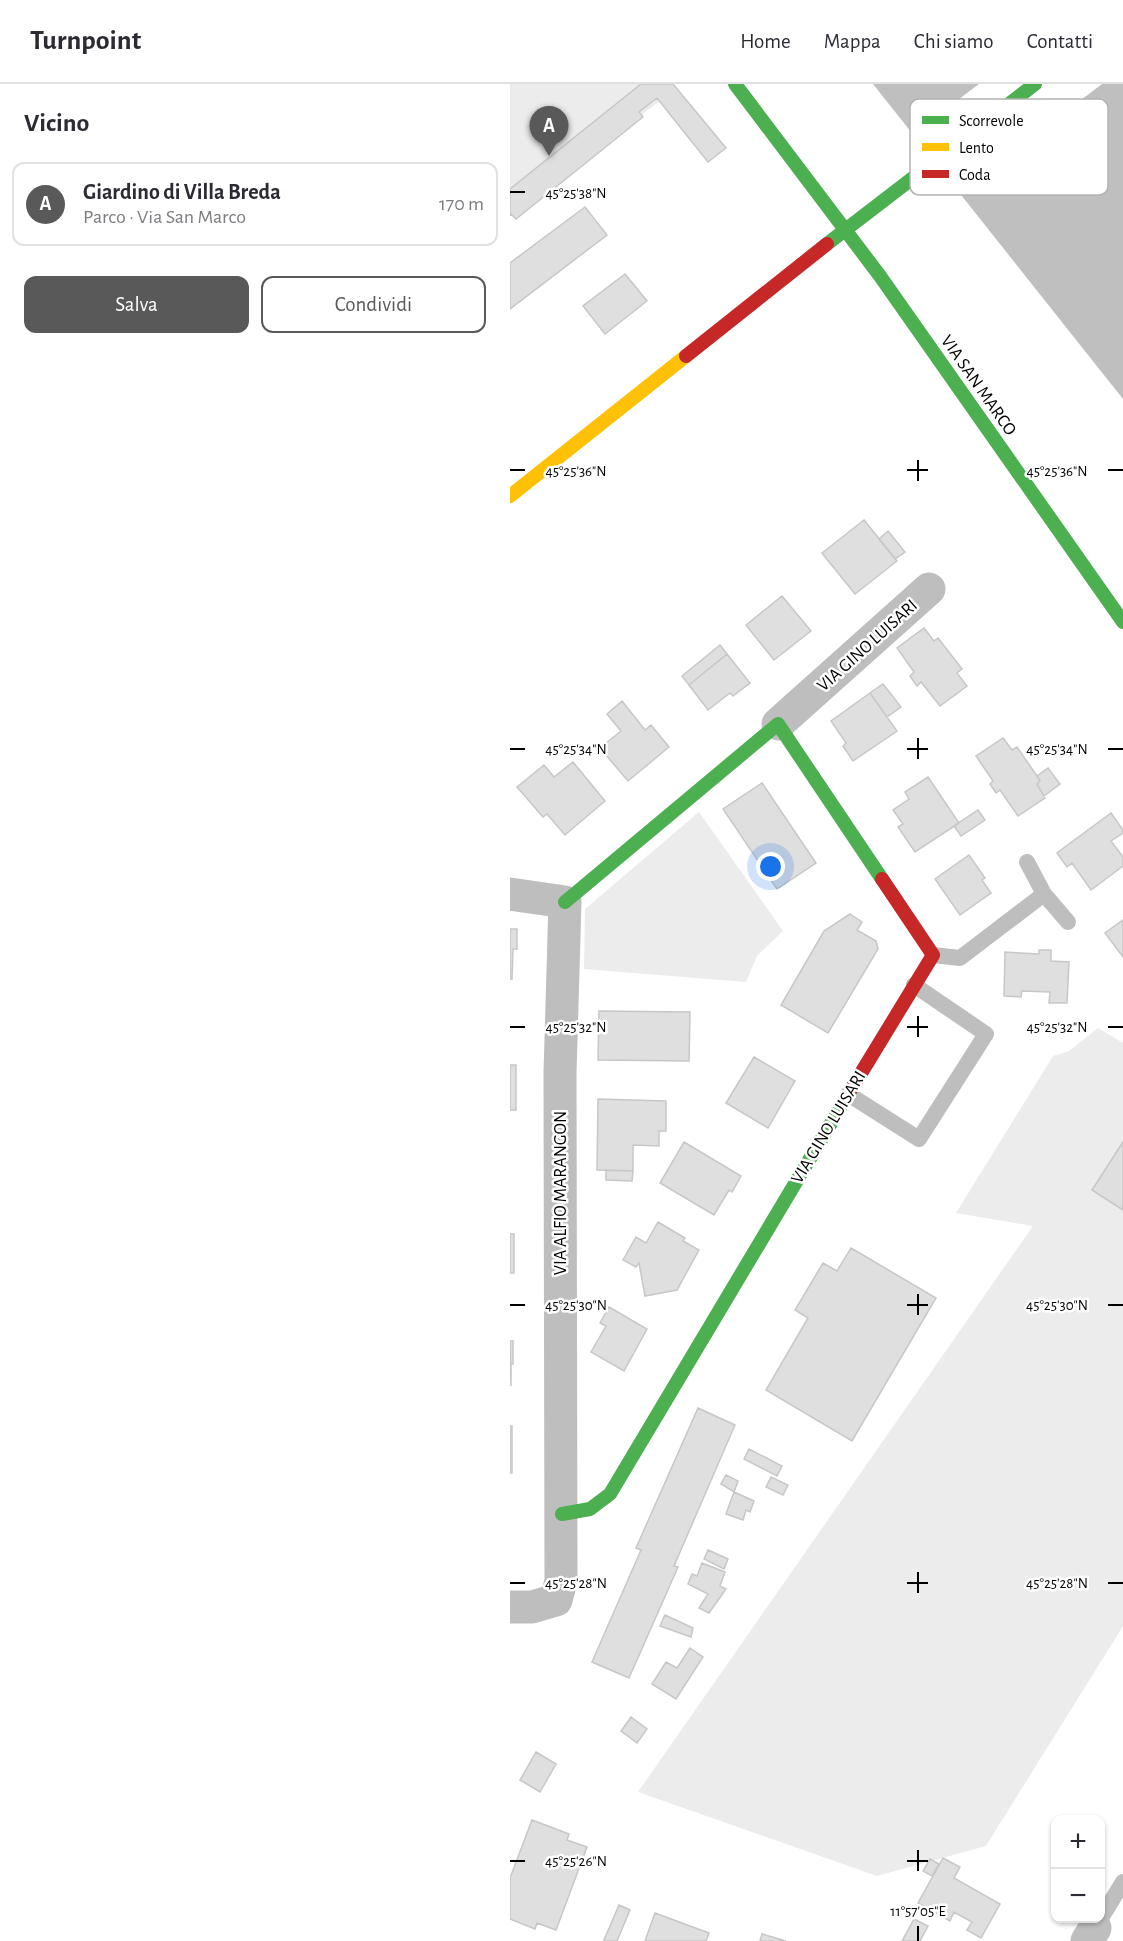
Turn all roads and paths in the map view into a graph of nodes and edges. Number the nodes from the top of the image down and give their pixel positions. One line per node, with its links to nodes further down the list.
1 (735, 84): 5 (street, VIA SAN MARCO)
2 (1035, 84): 3 (street)
3 (1016, 99)
4 (910, 182): 5 (street)
5 (845, 230): 6 (street); 8 (street, VIA SAN MARCO)
6 (510, 496)
7 (929, 589): 9 (street, VIA GINO LUISARI)
8 (1123, 622)
9 (778, 724): 13 (street, VIA GINO LUISARI); 15 (street)
10 (1027, 862): 12 (lane)
11 (510, 894): 13 (street)
12 (1044, 894): 14 (lane); 15 (lane)
13 (565, 902): 18 (street, VIA ALFIO MARANGON)
14 (1068, 922)
15 (933, 955): 16 (street, VIA GINO LUISARI)
16 (915, 985): 17 (street, VIA GINO LUISARI); 17 (lane)
17 (848, 1094): 18 (street, VIA GINO LUISARI)
18 (562, 1514): 19 (street, VIA ALFIO MARANGON)
19 (510, 1608)
20 (1123, 1882): 21 (lane)
21 (1091, 1935)

